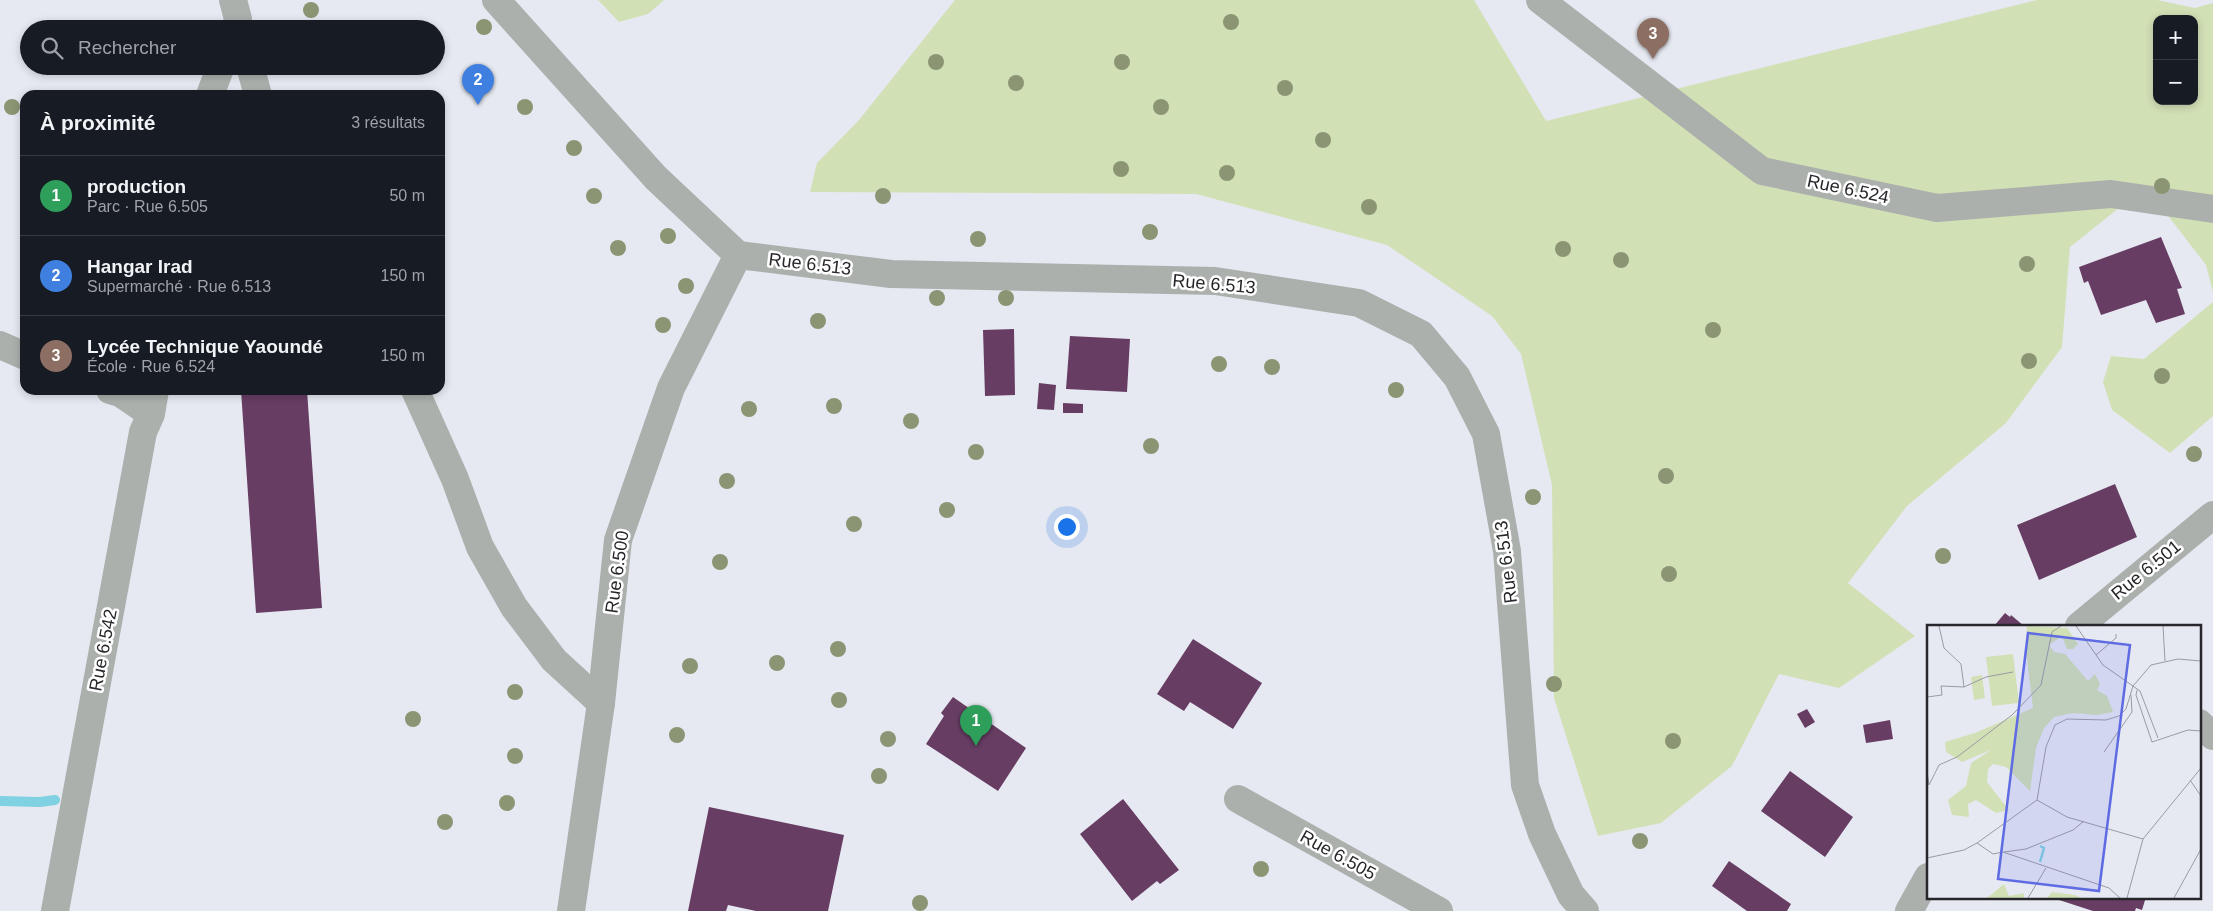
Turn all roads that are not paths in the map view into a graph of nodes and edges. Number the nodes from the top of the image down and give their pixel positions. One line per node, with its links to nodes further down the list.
1 (496, 0): 8 (street)
2 (1540, 0): 7 (street, Rue 6.524)
3 (218, 75): 5 (street)
4 (252, 75): 6 (street)
5 (212, 90)
6 (257, 90)
7 (2213, 209)
8 (738, 255): 16 (street, Rue 6.500); 24 (street, Rue 6.513)
9 (0, 345): 10 (street)
10 (20, 354)
11 (127, 395): 13 (street)
12 (417, 395): 16 (street)
13 (153, 402): 21 (street, Rue 6.542)
14 (2213, 515): 15 (street, Rue 6.501)
15 (2085, 624)
16 (602, 702): 22 (street, Rue 6.500)
17 (2200, 724): 18 (street)
18 (2213, 736)
19 (1238, 799): 23 (street, Rue 6.505)
20 (1927, 880): 25 (street)
21 (55, 911)
22 (571, 911)
23 (1439, 911)
24 (1585, 911)
25 (1909, 911)

